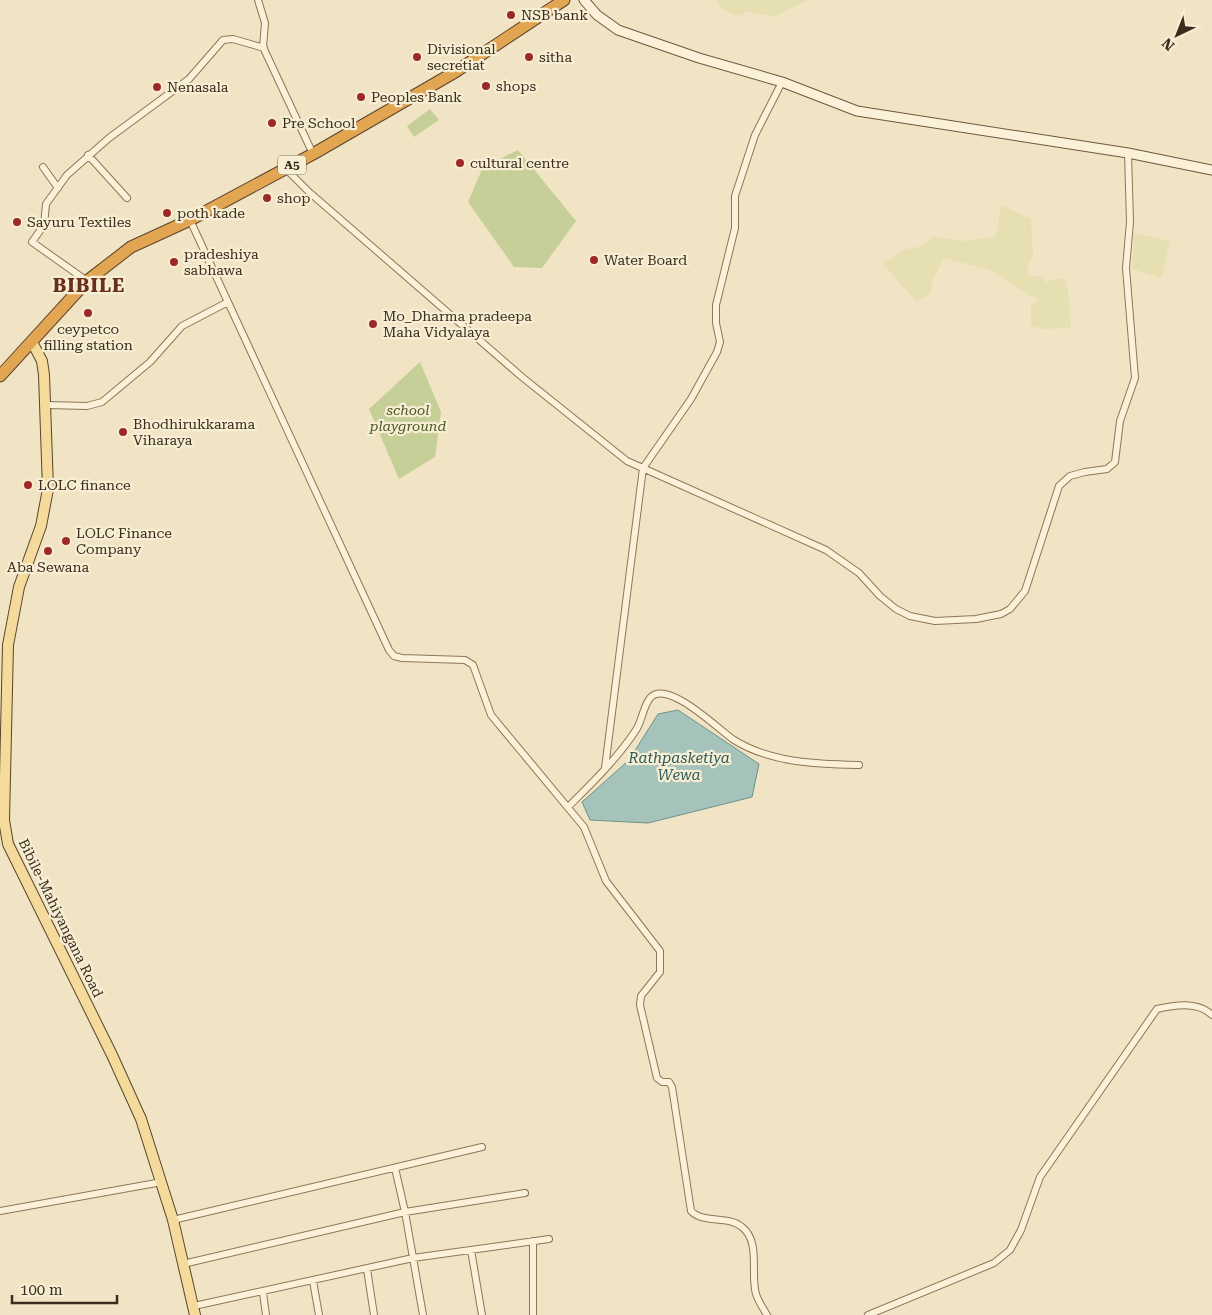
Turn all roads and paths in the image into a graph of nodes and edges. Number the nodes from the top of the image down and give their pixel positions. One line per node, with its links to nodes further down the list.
1 (258, 0): 4 (street)
2 (564, 0): 7 (highway, A5)
3 (584, 0): 5 (street)
4 (264, 48): 7 (street); 8 (street)
5 (782, 82): 6 (street); 20 (street)
6 (1128, 153): 11 (street); 20 (street)
7 (313, 154): 10 (highway, A5)
8 (88, 155): 12 (street); 13 (street)
9 (44, 167): 12 (street)
10 (284, 168): 14 (highway, A5); 20 (street)
11 (1212, 170)
12 (58, 188): 15 (street)
13 (127, 198)
14 (190, 220): 15 (highway, A5); 16 (street)
15 (87, 281): 17 (highway, A5)
16 (228, 302): 19 (street); 23 (street)
17 (32, 342): 18 (highway, A5); 19 (main road, Bibile-Mahiyangana Road)
18 (0, 376)
19 (46, 405): 27 (main road, Bibile-Mahiyangana Road)
20 (643, 470): 22 (street)
21 (859, 765): 22 (street)
22 (605, 768): 23 (street)
23 (568, 807): 47 (street)
24 (1212, 1014): 48 (street)
25 (482, 1147): 26 (street)
26 (394, 1168): 30 (street); 31 (street)
27 (162, 1182): 29 (street); 31 (main road, Bibile-Mahiyangana Road)
28 (525, 1193): 30 (street)
29 (0, 1212)
30 (405, 1212): 35 (street); 36 (street)
31 (173, 1220): 36 (main road, Bibile-Mahiyangana Road)
32 (549, 1239): 33 (street)
33 (532, 1241): 34 (street); 46 (street)
34 (470, 1250): 35 (street); 45 (street)
35 (413, 1258): 37 (street); 44 (street)
36 (184, 1264): 40 (main road, Bibile-Mahiyangana Road)
37 (367, 1269): 38 (street); 43 (street)
38 (313, 1281): 39 (street); 42 (street)
39 (263, 1293): 40 (street); 41 (street)
40 (194, 1311)
41 (266, 1315)
42 (319, 1315)
43 (374, 1315)
44 (424, 1315)
45 (482, 1315)
46 (533, 1315)
47 (766, 1315)
48 (868, 1315)

